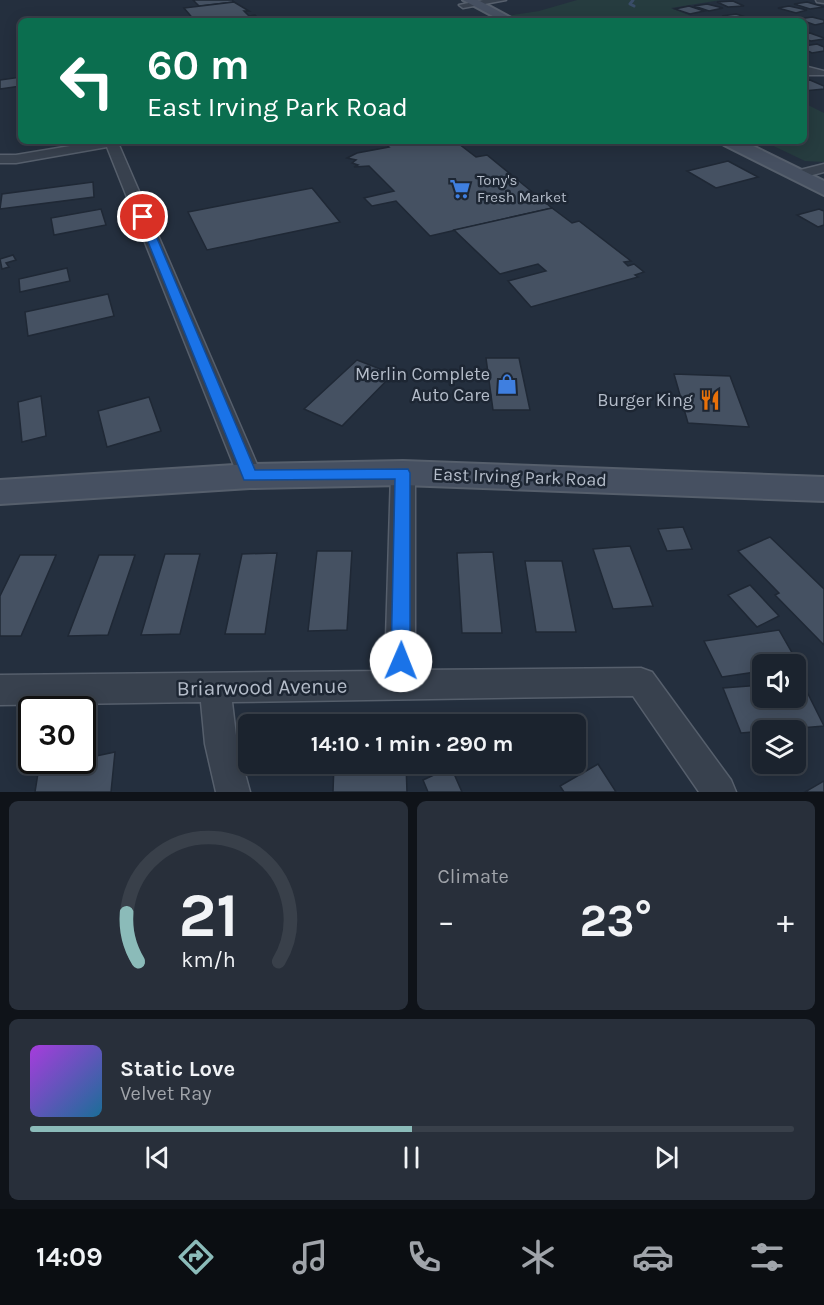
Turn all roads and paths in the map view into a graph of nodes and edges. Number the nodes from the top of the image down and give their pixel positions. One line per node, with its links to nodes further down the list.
1 (502, 0): 2 (street)
2 (467, 2): 3 (main road); 4 (main road)
3 (490, 18)
4 (504, 18)
5 (106, 144): 9 (street)
6 (119, 144): 13 (street)
7 (738, 144): 10 (main road)
8 (760, 144): 10 (main road)
9 (0, 159)
10 (815, 172): 11 (main road)
11 (824, 189)
12 (403, 473): 13 (main road, East Irving Park Road); 14 (main road, East Irving Park Road); 16 (street)
13 (250, 476): 15 (main road, East Irving Park Road)
14 (824, 489)
15 (0, 492)
16 (400, 684): 17 (street, Briarwood Avenue); 20 (street, Briarwood Avenue)
17 (215, 688): 18 (street, Briarwood Avenue); 19 (street)
18 (0, 690)
19 (233, 792)
20 (719, 792)

